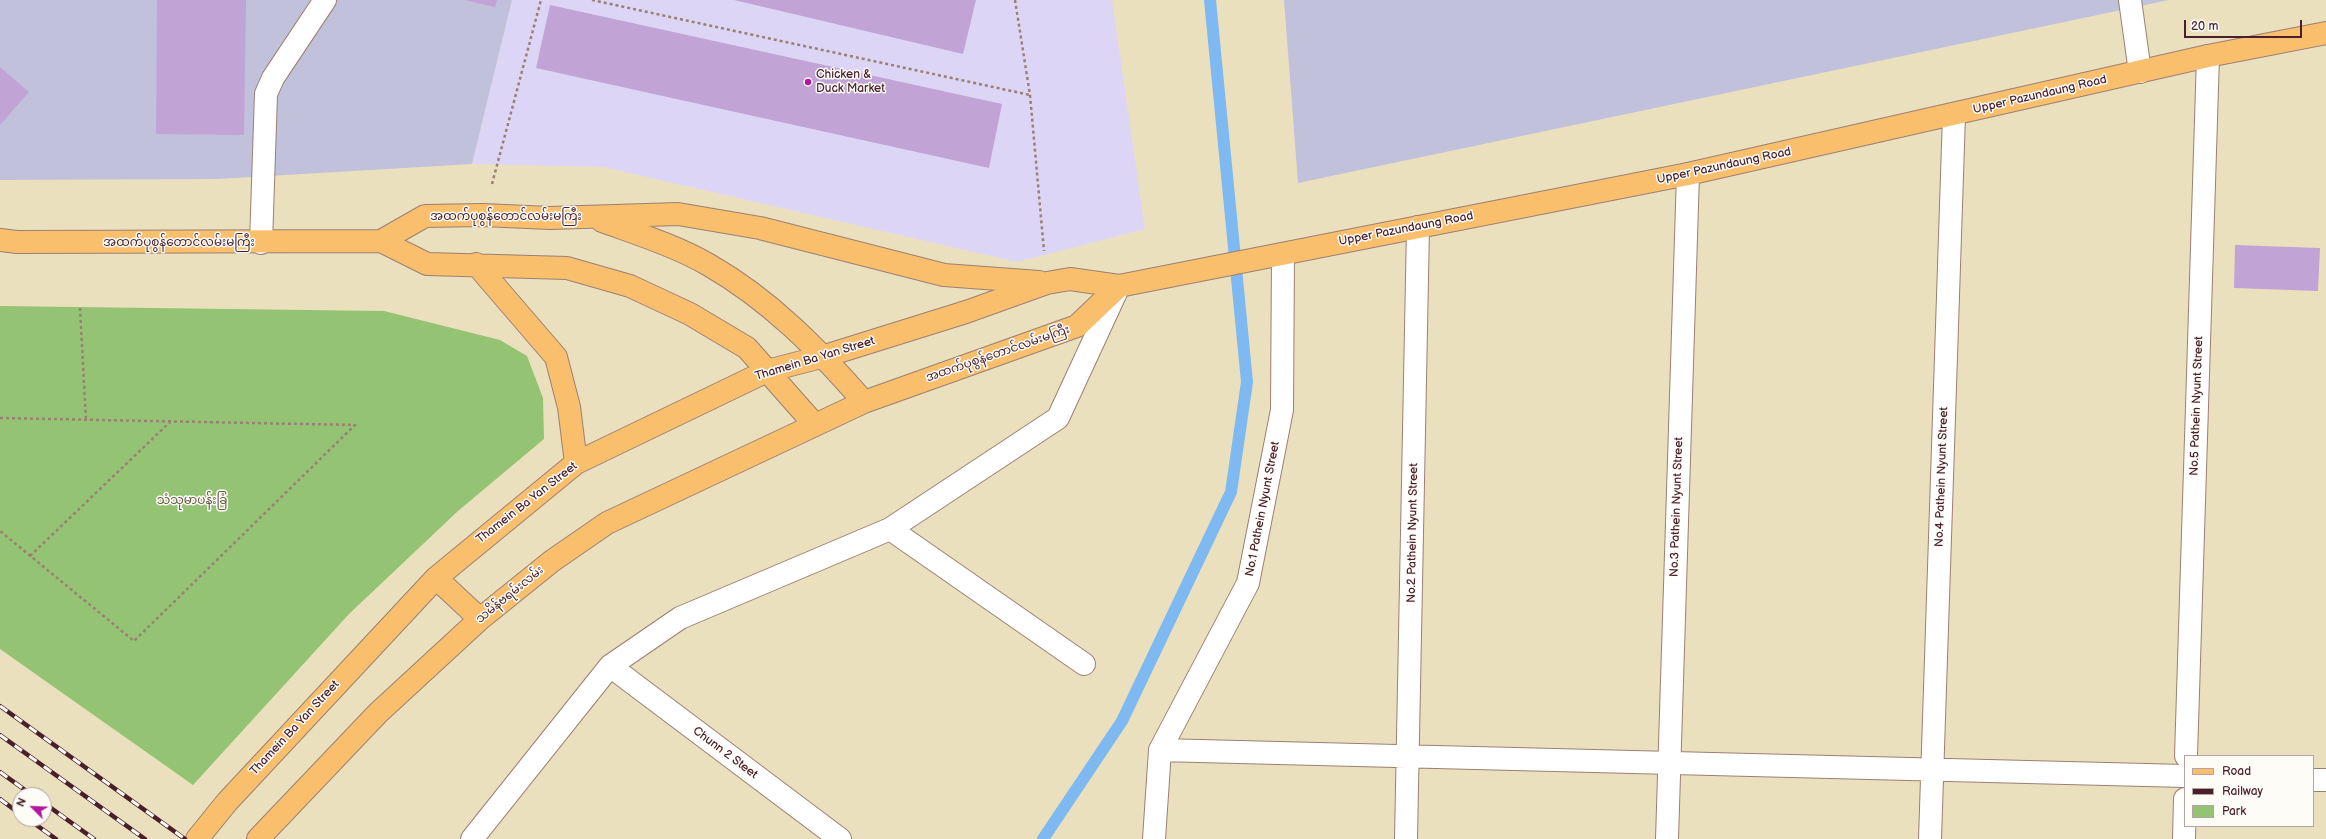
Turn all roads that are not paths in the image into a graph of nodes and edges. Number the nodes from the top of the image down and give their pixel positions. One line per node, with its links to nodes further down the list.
1 (325, 0): 12 (street)
2 (2130, 0): 5 (street)
3 (2326, 33): 4 (main road, Upper Pazundaung Road)
4 (2208, 56): 5 (main road, Upper Pazundaung Road); 28 (street, No.5 Pathein Nyunt Street)
5 (2140, 72): 6 (main road, Upper Pazundaung Road)
6 (1954, 115): 7 (main road, Upper Pazundaung Road); 31 (street, No.4 Pathein Nyunt Street)
7 (1688, 174): 9 (main road, Upper Pazundaung Road); 30 (street, No.3 Pathein Nyunt Street)
8 (592, 217): 11 (main road, အထက်ပုစွန်တောင်လမ်းမကြီး); 15 (main road); 17 (main road, အထက်ပုစွန်တောင်လမ်းမကြီး)
9 (1418, 227): 13 (main road, Upper Pazundaung Road); 29 (street, No.2 Pathein Nyunt Street)
10 (0, 240): 12 (main road, အထက်ပုစွန်တောင်လမ်းမကြီး)
11 (381, 242): 12 (main road, အထက်ပုစွန်တောင်လမ်းမကြီး); 14 (main road, အထက်ပုစွန်တောင်လမ်းမကြီး)
12 (261, 243)
13 (1283, 254): 16 (main road, Upper Pazundaung Road); 27 (street, No.1 Pathein Nyunt Street)
14 (476, 264): 18 (main road, အထက်ပုစွန်တောင်လမ်းမကြီး); 21 (main road)
15 (1046, 283): 16 (main road); 17 (main road, Thamein Ba Yan Street)
16 (1119, 286): 19 (main road, အထက်ပုစွန်တောင်လမ်းမကြီး); 22 (street)
17 (825, 356): 18 (main road, Thamein Ba Yan Street); 19 (main road, အထက်ပုစွန်တောင်လမ်းမကြီး)
18 (767, 371): 20 (main road, အထက်ပုစွန်တောင်လမ်းမကြီး); 21 (main road, Thamein Ba Yan Street)
19 (864, 402): 20 (main road, အထက်ပုစွန်တောင်လမ်းမကြီး)
20 (815, 425): 24 (main road, သမိန်ဗရမ်းလမ်း)
21 (576, 463): 23 (main road, Thamein Ba Yan Street)
22 (890, 529): 25 (street); 26 (street)
23 (436, 578): 24 (main road); 37 (main road, Thamein Ba Yan Street)
24 (480, 619): 36 (main road, သမိန်ဗရမ်းလမ်း)
25 (1084, 664)
26 (610, 666): 38 (street); 39 (street, Chunn 2 Steet)
27 (1160, 750): 29 (street); 40 (street, No.1 Pathein Nyunt Street)
28 (2186, 755)
29 (1409, 758): 30 (street); 41 (street, No.2 Pathein Nyunt Street)
30 (1669, 765): 31 (street); 42 (street, No.3 Pathein Nyunt Street)
31 (1932, 770): 32 (street); 43 (street, No.4 Pathein Nyunt Street)
32 (2184, 776)
33 (2314, 780): 34 (street)
34 (2326, 780)
35 (2184, 827): 44 (street)
36 (260, 836)
37 (197, 839)
38 (472, 839)
39 (840, 839)
40 (1154, 839)
41 (1406, 839)
42 (1667, 839)
43 (1930, 839)
44 (2184, 839)

